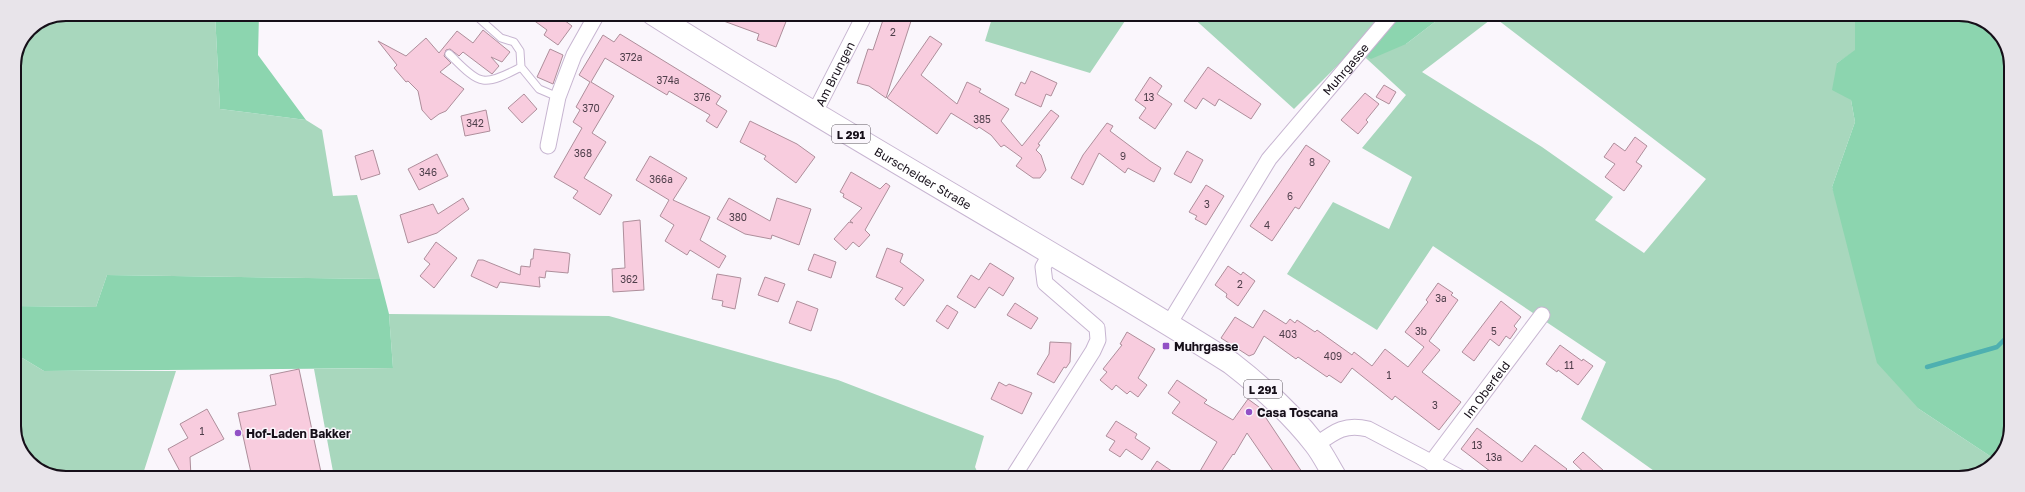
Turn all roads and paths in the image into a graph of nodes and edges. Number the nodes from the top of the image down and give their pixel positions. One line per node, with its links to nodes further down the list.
1 (482, 21): 7 (lane)
2 (593, 21): 8 (street)
3 (664, 21): 9 (main road, Burscheider Straße / L 291)
4 (861, 21): 9 (street, Am Brungen)
5 (1386, 21): 13 (street, Muhrgasse)
6 (449, 54): 7 (lane)
7 (521, 68): 8 (lane)
8 (558, 97): 10 (street)
9 (815, 112): 11 (main road, Burscheider Straße / L 291)
10 (548, 146)
11 (1051, 253): 13 (main road, Burscheider Straße / L 291); 16 (street)
12 (1542, 316): 15 (street, Im Oberfeld)
13 (1169, 324): 14 (main road, Burscheider Straße / L 291)
14 (1316, 444): 15 (street); 17 (main road, Burscheider Straße / L 291)
15 (1431, 463): 18 (street)
16 (1017, 471)
17 (1332, 471)
18 (1447, 471)

